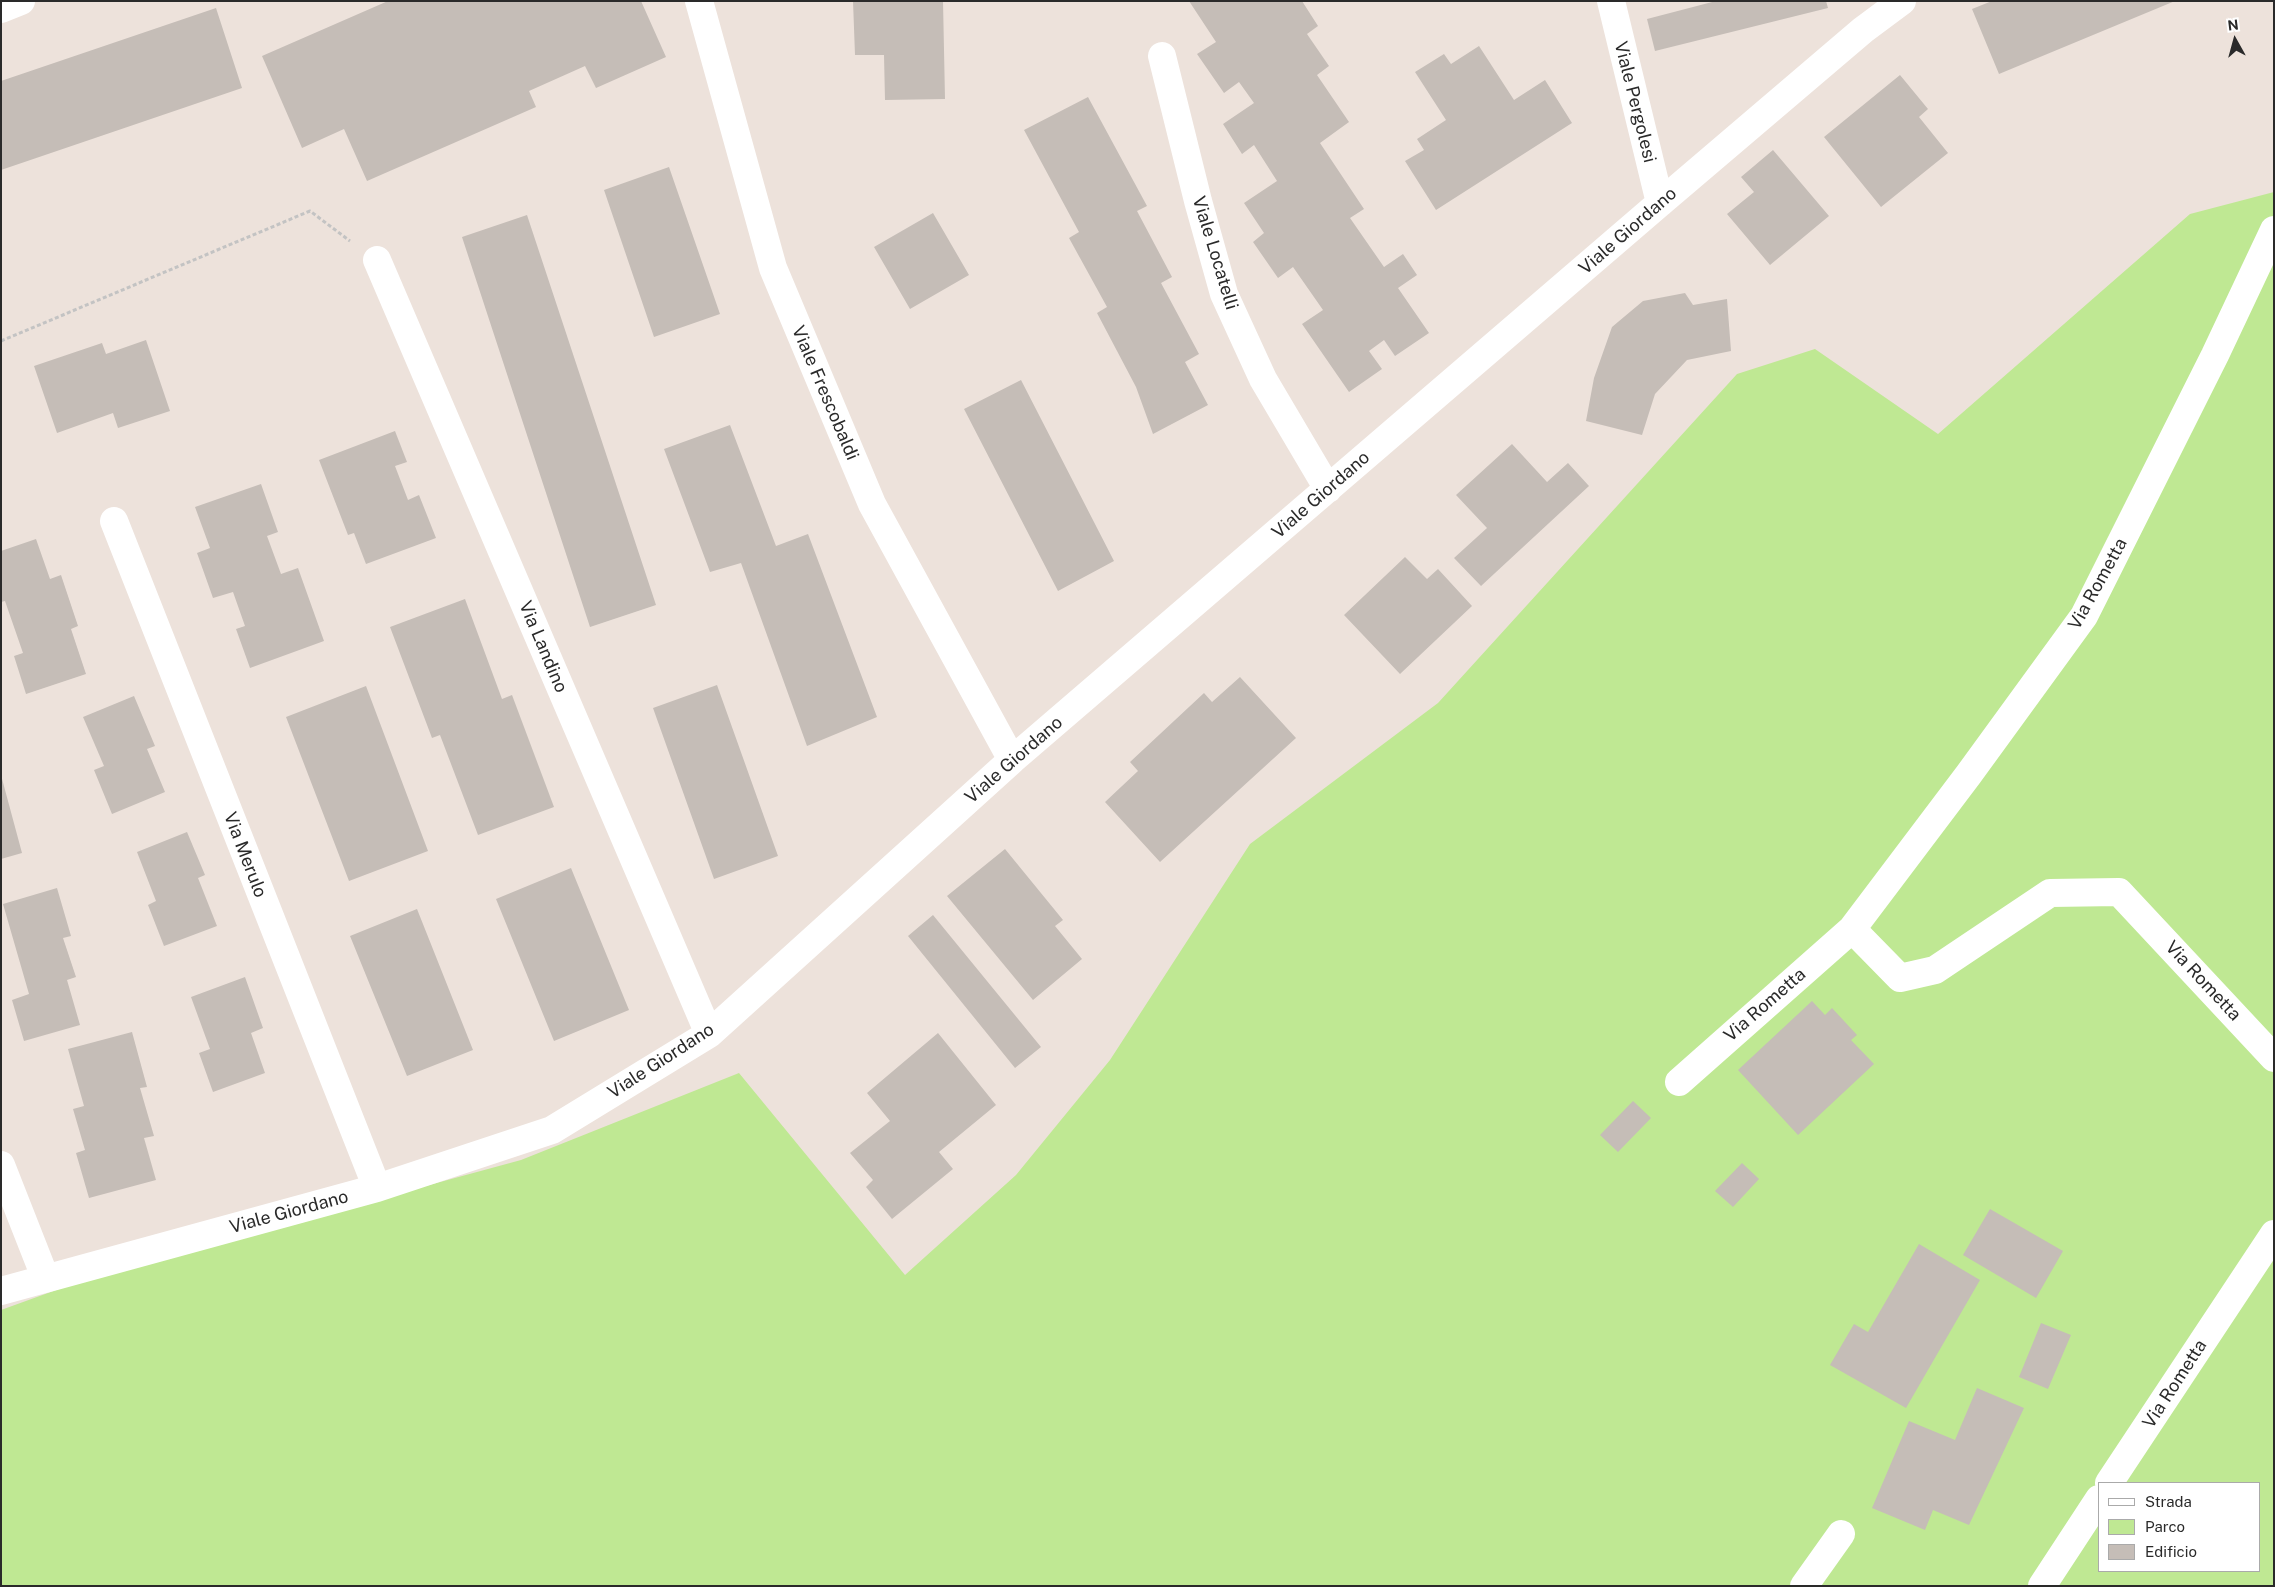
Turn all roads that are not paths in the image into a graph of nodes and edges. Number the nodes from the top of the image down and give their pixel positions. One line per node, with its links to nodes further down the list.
1 (21, 1): 5 (street)
2 (699, 1): 12 (street, Viale Frescobaldi)
3 (1611, 1): 7 (street, Viale Pergolesi)
4 (1902, 1): 7 (street, Viale Giordano)
5 (1, 9)
6 (1162, 56): 10 (street, Viale Locatelli)
7 (1660, 203): 10 (street, Viale Giordano)
8 (2274, 230): 13 (street, Via Rometta)
9 (377, 260): 14 (street, Via Landino)
10 (1328, 489): 12 (street, Viale Giordano)
11 (114, 521): 18 (street, Via Merulo)
12 (1012, 760): 14 (street, Viale Giordano)
13 (1852, 930): 15 (street, Via Rometta); 16 (street, Via Rometta)
14 (709, 1034): 18 (street, Viale Giordano)
15 (2274, 1058)
16 (1679, 1082)
17 (1, 1165): 20 (street)
18 (376, 1188): 20 (street, Viale Giordano)
19 (2274, 1234): 22 (street, Via Rometta)
20 (45, 1277): 21 (street, Viale Giordano)
21 (1, 1290)
22 (2110, 1482)
23 (2098, 1501): 26 (street)
24 (1841, 1534): 25 (street)
25 (1804, 1586)
26 (2042, 1586)

